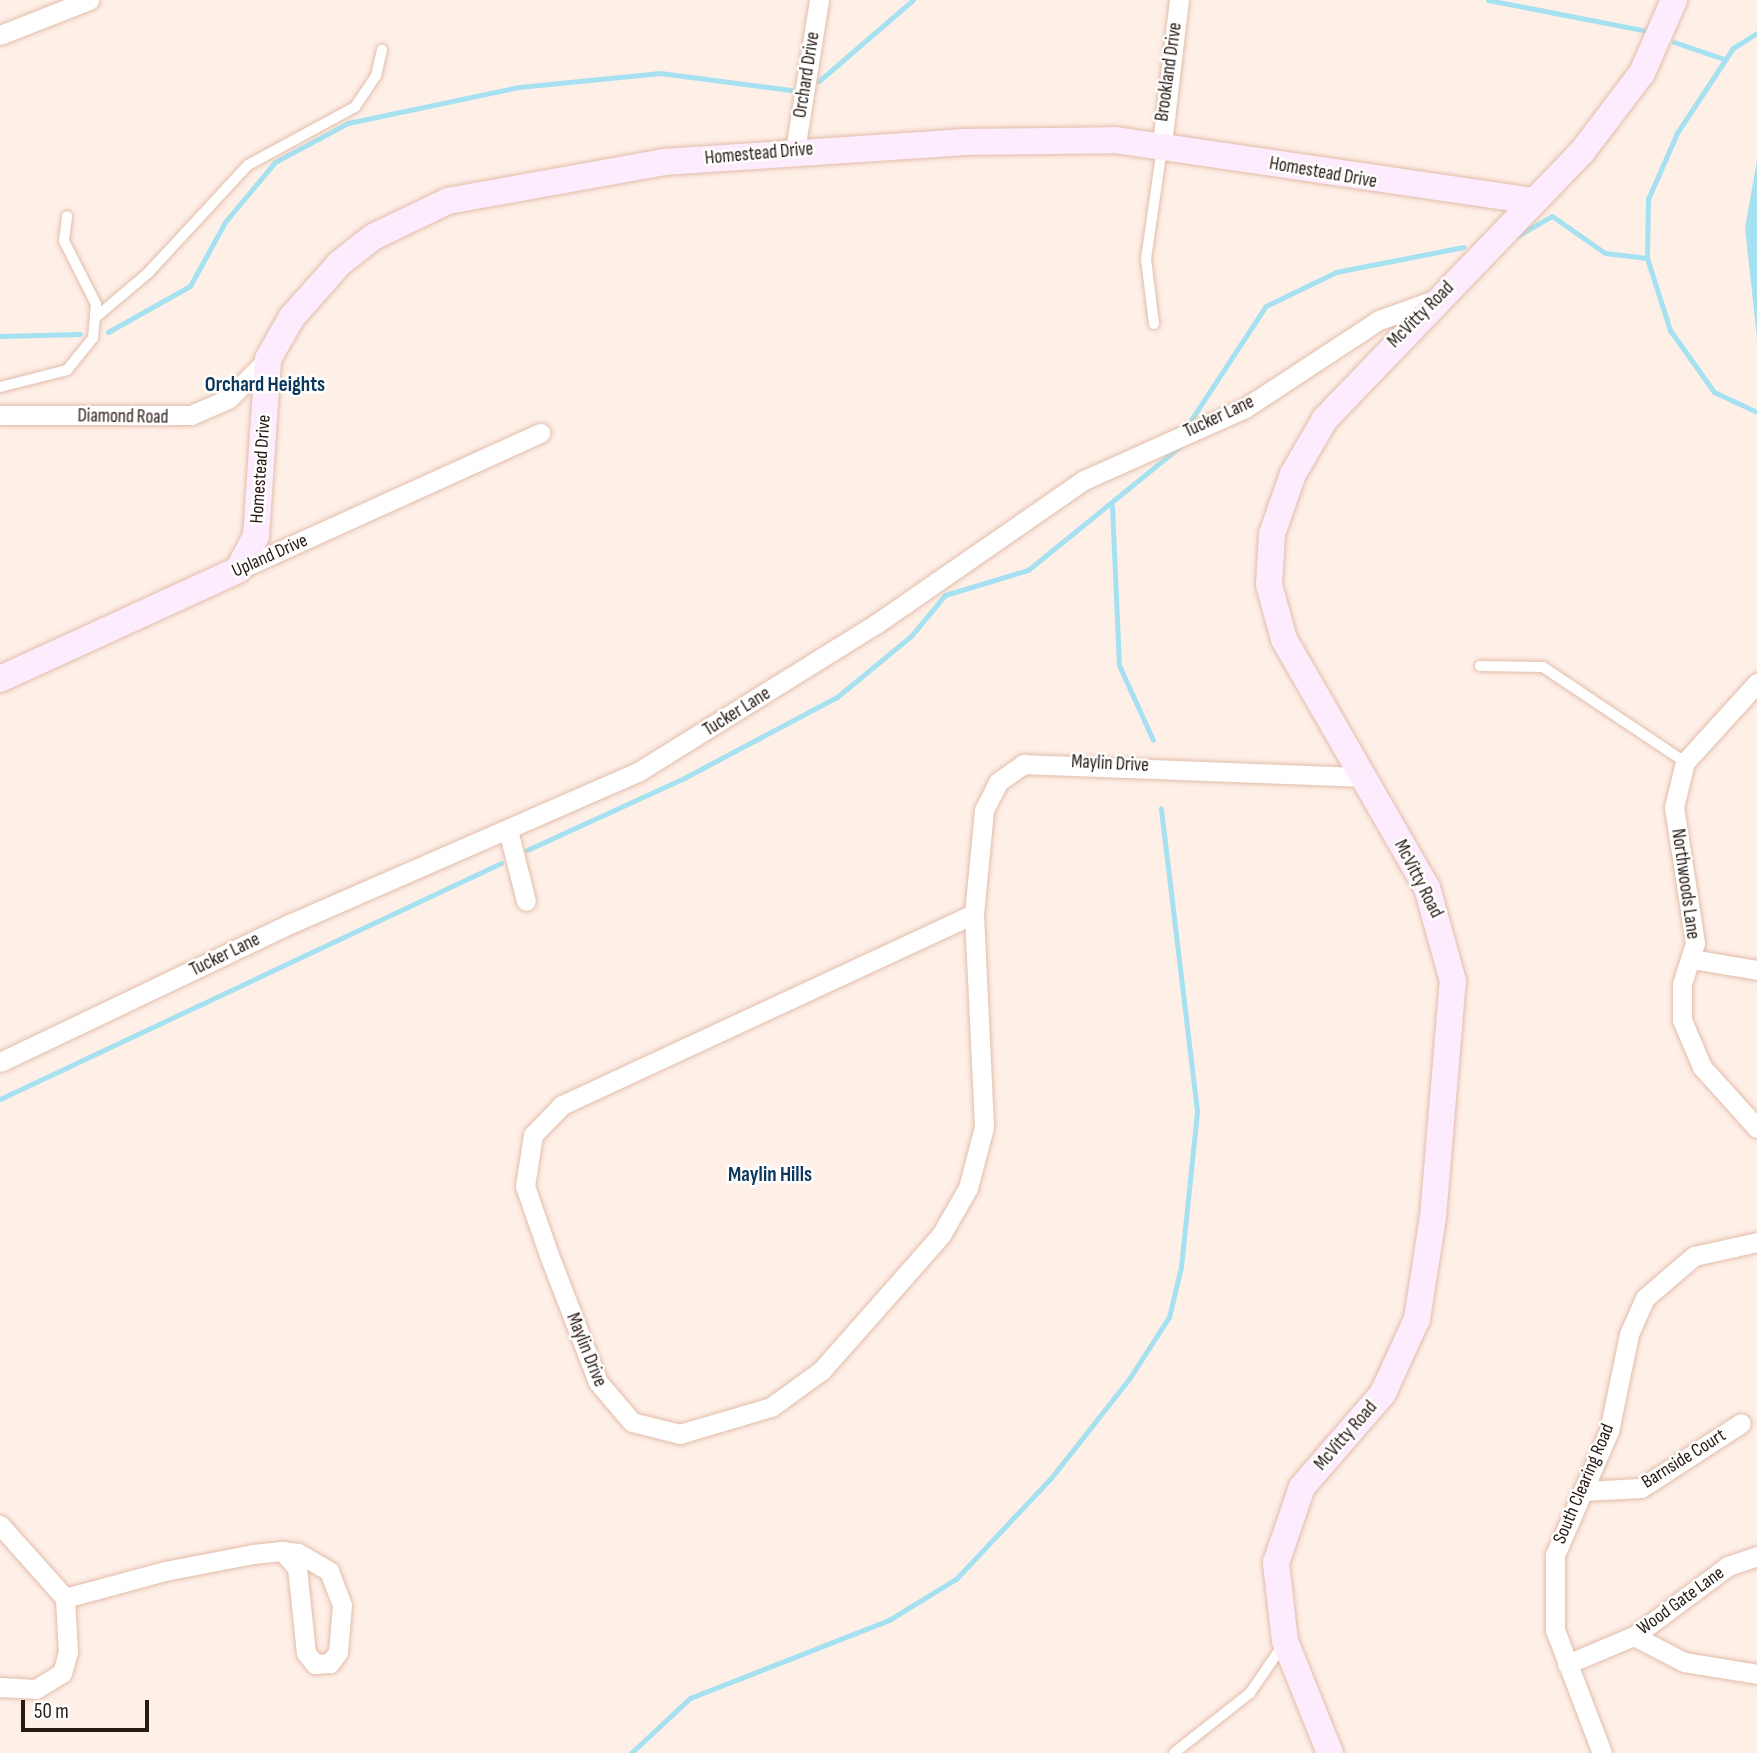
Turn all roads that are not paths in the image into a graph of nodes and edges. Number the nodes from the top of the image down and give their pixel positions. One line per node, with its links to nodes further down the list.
1 (89, 0): 5 (street)
2 (820, 0): 8 (street, Orchard Drive)
3 (1179, 0): 7 (street, Brookland Drive)
4 (1674, 0): 9 (street, McVitty Road)
5 (0, 35)
6 (382, 50): 12 (lane)
7 (1162, 144): 8 (street, Homestead Drive); 9 (street, Homestead Drive); 13 (lane)
8 (795, 150): 14 (street, Homestead Drive)
9 (1532, 201): 11 (street, McVitty Road)
10 (67, 216): 12 (lane)
11 (1437, 299): 23 (street, McVitty Road); 24 (street, Tucker Lane)
12 (96, 317): 15 (lane)
13 (1154, 324)
14 (268, 359): 16 (street, Diamond Road); 18 (street, Homestead Drive)
15 (0, 387)
16 (0, 415)
17 (540, 433): 18 (street, Upland Drive)
18 (238, 570): 20 (street, Upland Drive)
19 (1480, 666): 22 (lane)
20 (0, 679)
21 (1757, 683): 22 (street, Northwoods Lane)
22 (1685, 762): 27 (street, Northwoods Lane)
23 (1363, 777): 26 (street, Maylin Drive); 39 (street, McVitty Road)
24 (508, 830): 25 (street); 29 (street, Tucker Lane)
25 (526, 901)
26 (974, 914): 26 (street, Maylin Drive)
27 (1692, 959): 28 (street); 30 (street, Northwoods Lane)
28 (1757, 970)
29 (0, 1062)
30 (1757, 1128)
31 (1757, 1242): 33 (street, South Clearing Road)
32 (1741, 1423): 33 (street, Barnside Court)
33 (1583, 1491): 40 (street, South Clearing Road)
34 (0, 1525): 37 (street)
35 (282, 1551): 35 (street); 37 (street)
36 (1757, 1556): 38 (street, Wood Gate Lane)
37 (65, 1598): 42 (street)
38 (1634, 1636): 40 (street, Wood Gate Lane); 41 (street)
39 (1285, 1641): 43 (lane); 44 (street, McVitty Road)
40 (1567, 1664): 45 (street, South Clearing Road)
41 (1757, 1674)
42 (0, 1687)
43 (1174, 1753)
44 (1330, 1753)
45 (1602, 1753)

